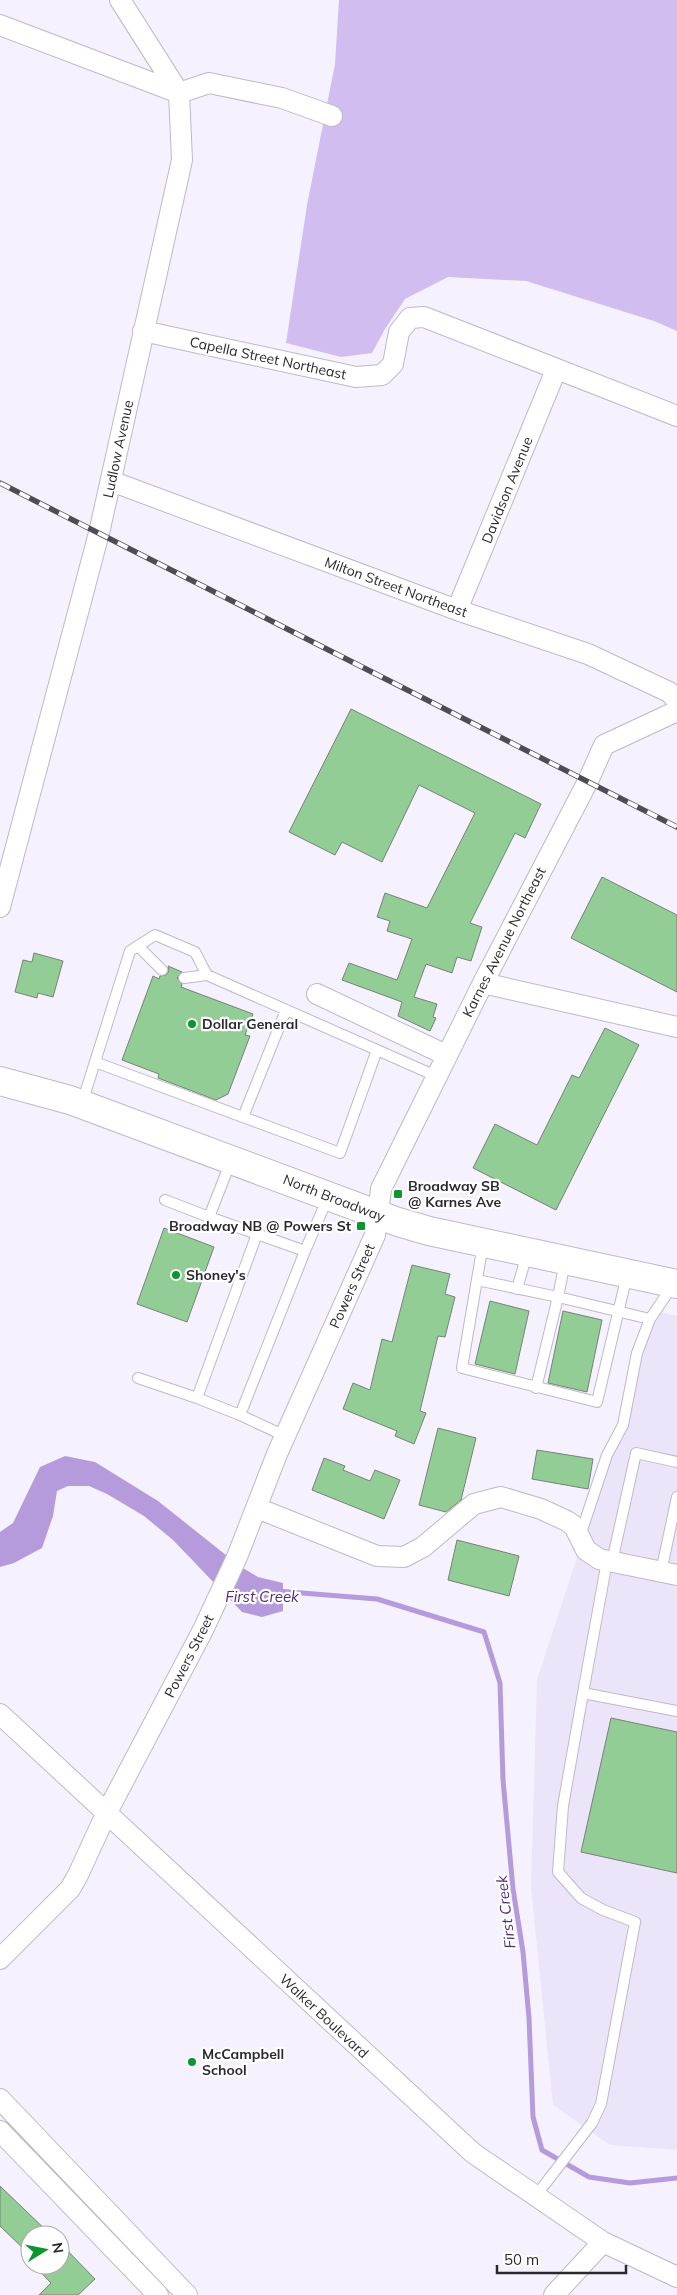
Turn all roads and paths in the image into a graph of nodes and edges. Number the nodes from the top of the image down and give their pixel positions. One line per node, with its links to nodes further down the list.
1 (120, 0): 3 (street, Ludlow Avenue)
2 (0, 25): 3 (street)
3 (179, 93): 4 (street); 5 (street, Ludlow Avenue)
4 (332, 116)
5 (143, 332): 6 (street, Capella Street Northeast); 8 (street, Ludlow Avenue)
6 (556, 370): 7 (street); 9 (street, Davidson Avenue)
7 (677, 416)
8 (111, 481): 9 (street, Milton Street Northeast); 12 (street, Ludlow Avenue)
9 (457, 610): 10 (street, Milton Street Northeast)
10 (674, 690)
11 (677, 711): 17 (street, Karnes Avenue Northeast)
12 (0, 907)
13 (138, 946): 14 (lane); 15 (lane); 23 (lane)
14 (162, 970)
15 (207, 975): 16 (lane); 19 (lane)
16 (184, 978)
17 (483, 982): 20 (street); 22 (street, Karnes Avenue Northeast)
18 (317, 994): 22 (street)
19 (286, 1010): 21 (lane); 27 (lane)
20 (677, 1027)
21 (377, 1050): 24 (lane); 27 (lane)
22 (446, 1055): 24 (street, Karnes Avenue Northeast)
23 (95, 1062): 26 (lane); 27 (lane)
24 (436, 1076): 31 (street, Karnes Avenue Northeast)
25 (0, 1081): 26 (main road, North Broadway)
26 (82, 1104): 28 (main road, North Broadway)
27 (243, 1117)
28 (231, 1160): 29 (main road, North Broadway); 32 (lane)
29 (328, 1195): 31 (main road, North Broadway); 35 (lane)
30 (165, 1200): 32 (lane)
31 (376, 1215): 34 (main road, North Broadway); 49 (street, Powers Street)
32 (209, 1216): 33 (lane)
33 (257, 1234): 35 (lane); 47 (lane)
34 (484, 1243): 36 (main road, North Broadway); 39 (lane)
35 (306, 1251): 48 (lane)
36 (527, 1253): 37 (main road, North Broadway); 41 (lane)
37 (565, 1261): 38 (main road, North Broadway); 42 (lane)
38 (627, 1274): 40 (main road, North Broadway); 43 (lane)
39 (477, 1280): 41 (lane); 46 (lane)
40 (675, 1283): 44 (lane)
41 (517, 1289): 42 (lane)
42 (558, 1297): 43 (lane); 46 (lane)
43 (619, 1310): 44 (lane); 46 (lane)
44 (650, 1319): 53 (lane)
45 (138, 1378): 47 (lane)
46 (536, 1388)
47 (197, 1398): 48 (lane)
48 (240, 1415): 49 (lane)
49 (285, 1436): 52 (street, Powers Street)
50 (677, 1462): 55 (lane)
51 (677, 1497): 54 (lane)
52 (257, 1508): 53 (street); 60 (street, Powers Street)
53 (580, 1537): 55 (street)
54 (672, 1541): 56 (lane)
55 (609, 1561): 56 (street); 57 (lane)
56 (669, 1573)
57 (583, 1693): 58 (lane); 64 (lane)
58 (677, 1711)
59 (0, 1714): 60 (street, Walker Boulevard)
60 (106, 1814): 61 (street, Powers Street); 64 (street, Walker Boulevard)
61 (0, 1959)
62 (0, 2099): 68 (street)
63 (2, 2139): 67 (street)
64 (535, 2197): 65 (street, Walker Boulevard)
65 (604, 2242): 66 (street, Walker Boulevard); 69 (street)
66 (677, 2277)
67 (158, 2295)
68 (187, 2295)
69 (554, 2295)

